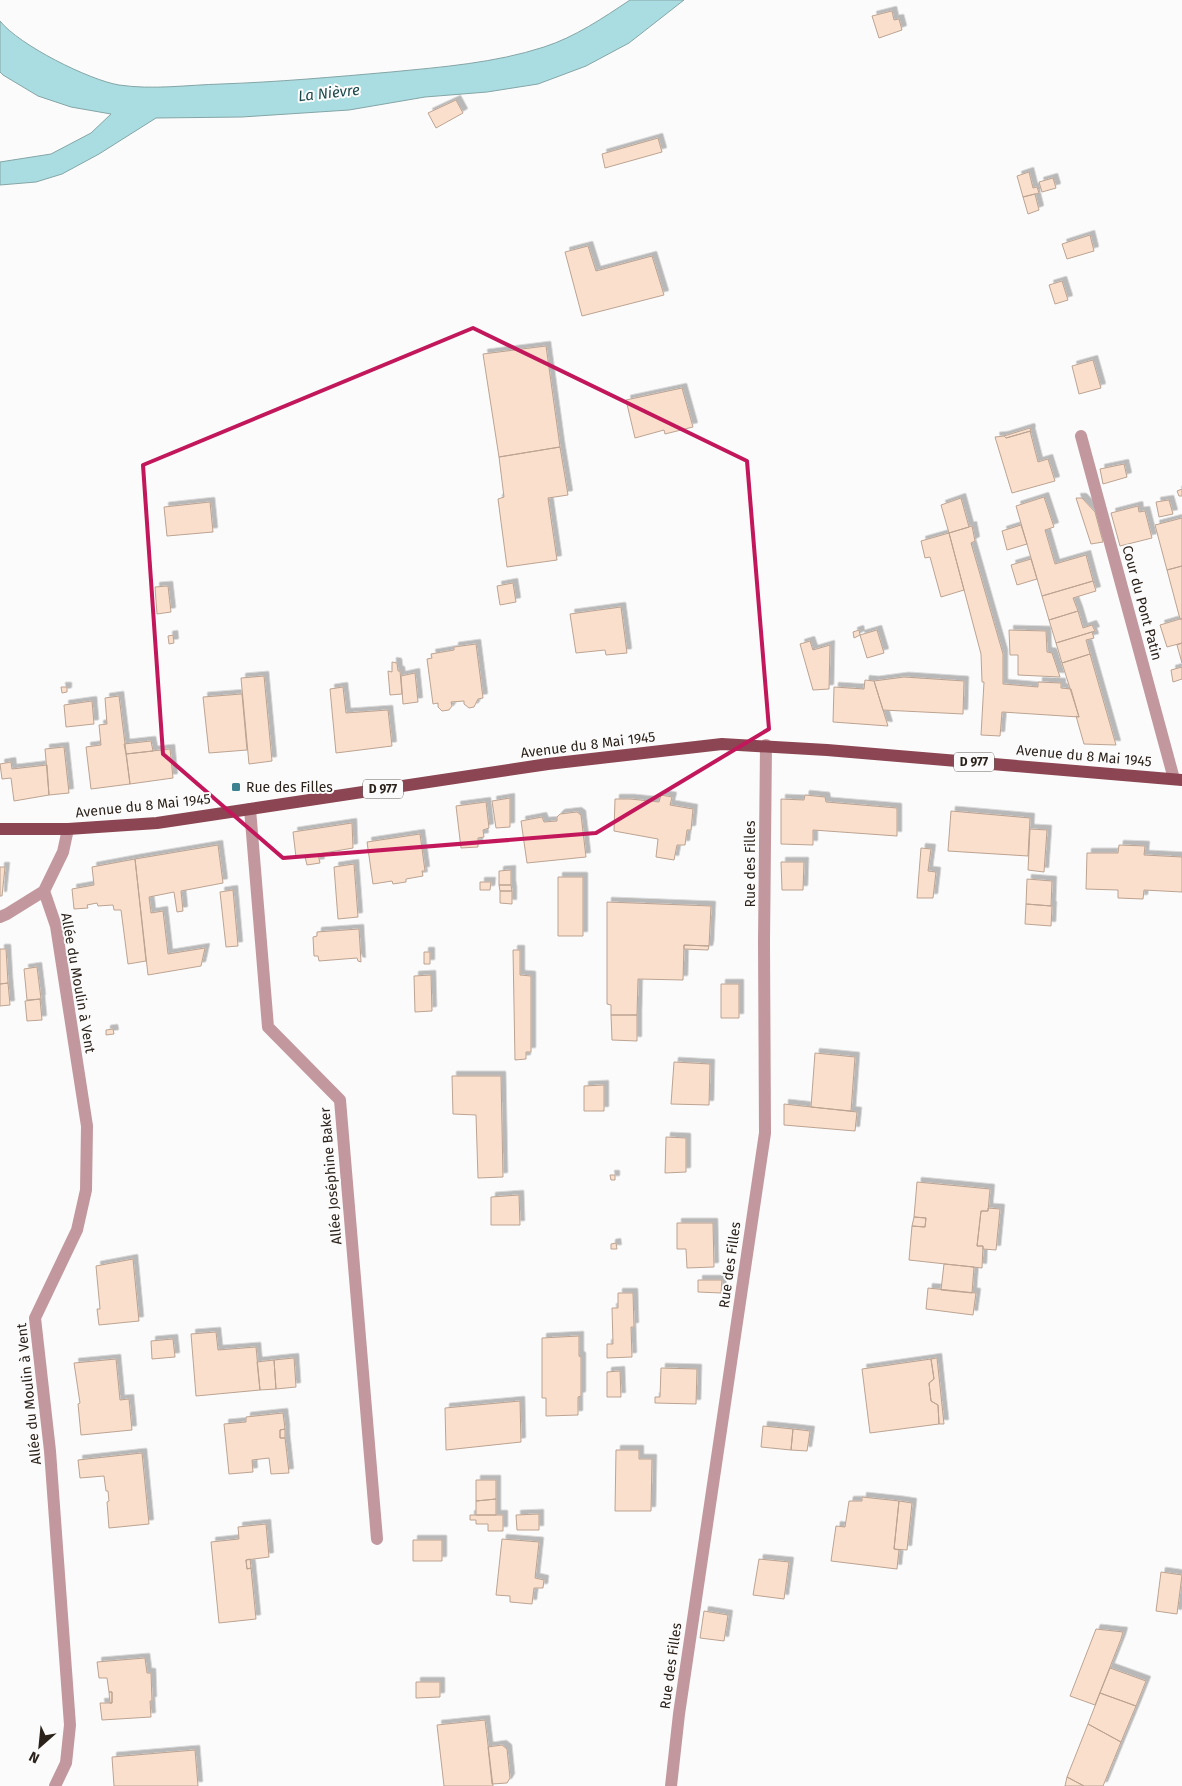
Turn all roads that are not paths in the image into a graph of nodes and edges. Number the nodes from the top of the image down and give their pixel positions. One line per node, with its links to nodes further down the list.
1 (1081, 436): 3 (street, Cour du Pont Patin)
2 (766, 745): 3 (main road, Avenue du 8 Mai 1945 / D 977); 4 (main road, Avenue du 8 Mai 1945 / D 977); 11 (street, Rue des Filles)
3 (1178, 779)
4 (250, 809): 5 (main road, Avenue du 8 Mai 1945 / D 977); 9 (street, Allée Joséphine Baker)
5 (68, 829): 6 (main road, Avenue du 8 Mai 1945 / D 977); 7 (street)
6 (0, 830)
7 (44, 891): 8 (street); 10 (street, Allée du Moulin à Vent)
8 (0, 917)
9 (377, 1539)
10 (55, 1786)
11 (671, 1786)

